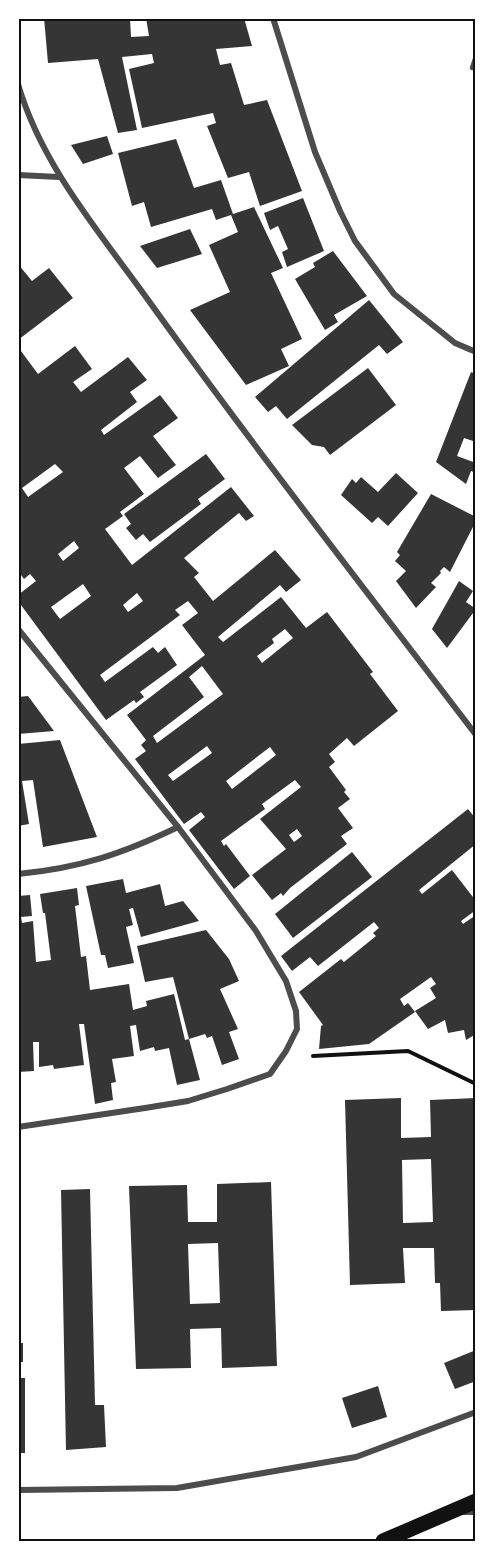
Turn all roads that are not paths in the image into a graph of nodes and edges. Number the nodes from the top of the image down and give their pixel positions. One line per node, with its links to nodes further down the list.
1 (273, 18): 7 (street)
2 (476, 56): 3 (lane)
3 (472, 68)
4 (18, 84): 6 (street)
5 (18, 175): 6 (street)
6 (59, 177): 9 (street)
7 (476, 352)
8 (18, 629): 10 (street)
9 (476, 735)
10 (178, 827): 11 (street); 12 (street)
11 (18, 874)
12 (18, 1127)
13 (476, 1412): 14 (street)
14 (18, 1490)
15 (476, 1501): 16 (main road)
16 (451, 1511): 17 (street); 18 (main road)
17 (476, 1512)
18 (383, 1541)

